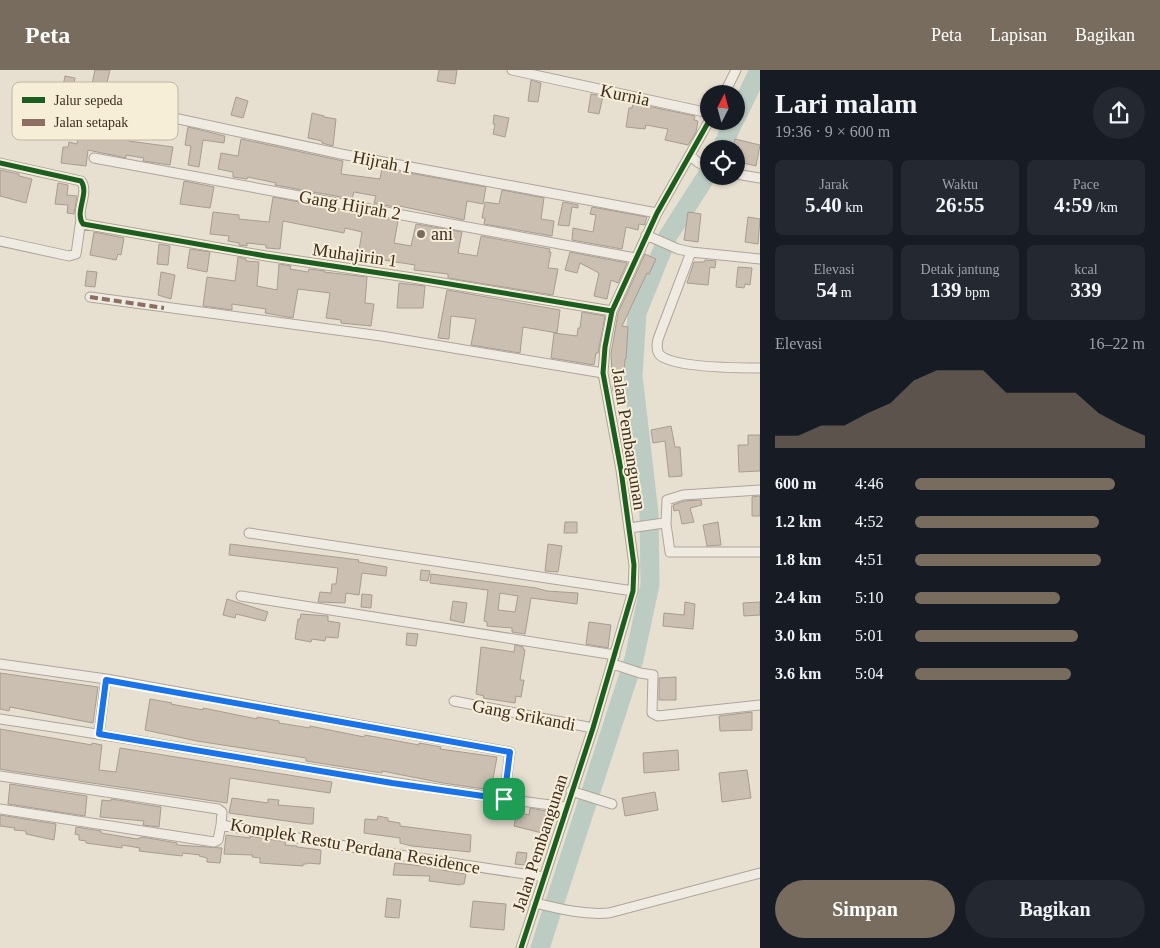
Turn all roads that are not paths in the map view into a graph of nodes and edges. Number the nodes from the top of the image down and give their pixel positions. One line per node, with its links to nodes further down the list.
1 (512, 70): 4 (street, Kurnia)
2 (736, 70): 3 (street)
3 (728, 85)
4 (700, 111)
5 (178, 119): 13 (street, Hijrah 1)
6 (704, 130): 7 (street, Jalan Pembangunan)
7 (690, 156): 10 (street); 13 (street, Jalan Pembangunan)
8 (94, 158): 18 (street, Gang Hijrah 2)
9 (0, 163): 14 (street)
10 (700, 163)
11 (745, 176): 12 (street)
12 (760, 178)
13 (657, 213): 15 (street, Jalan Pembangunan)
14 (80, 219): 16 (street); 21 (street, Muhajirin 1)
15 (646, 235): 17 (street); 18 (street, Jalan Pembangunan)
16 (0, 241)
17 (691, 252): 19 (street); 22 (street)
18 (635, 258): 21 (street, Jalan Pembangunan)
19 (760, 259)
20 (90, 297): 23 (street)
21 (612, 311): 23 (street, Jalan Pembangunan)
22 (760, 368)
23 (603, 373): 26 (street, Jalan Pembangunan)
24 (760, 490): 25 (street)
25 (662, 524): 26 (street); 28 (street)
26 (633, 527): 29 (street, Jalan Pembangunan)
27 (249, 533): 29 (street)
28 (760, 552)
29 (633, 591): 31 (street, Jalan Pembangunan)
30 (242, 596): 31 (street)
31 (614, 661): 35 (street); 37 (street, Jalan Pembangunan)
32 (0, 664): 33 (street)
33 (106, 680): 38 (street); 41 (street)
34 (454, 701): 37 (street, Gang Srikandi)
35 (760, 705)
36 (0, 719): 38 (street)
37 (593, 728): 40 (street, Jalan Pembangunan)
38 (99, 734): 41 (street)
39 (0, 776): 45 (street, Komplek Restu Perdana Residence)
40 (572, 791): 42 (street); 43 (street, Jalan Pembangunan)
41 (504, 799): 43 (street)
42 (612, 804)
43 (566, 807): 47 (street, Jalan Pembangunan)
44 (0, 809): 45 (street)
45 (221, 825): 47 (street, Komplek Restu Perdana Residence)
46 (760, 873): 48 (street)
47 (544, 877): 48 (street, Jalan Pembangunan)
48 (539, 904): 49 (street, Jalan Pembangunan)
49 (521, 948)

